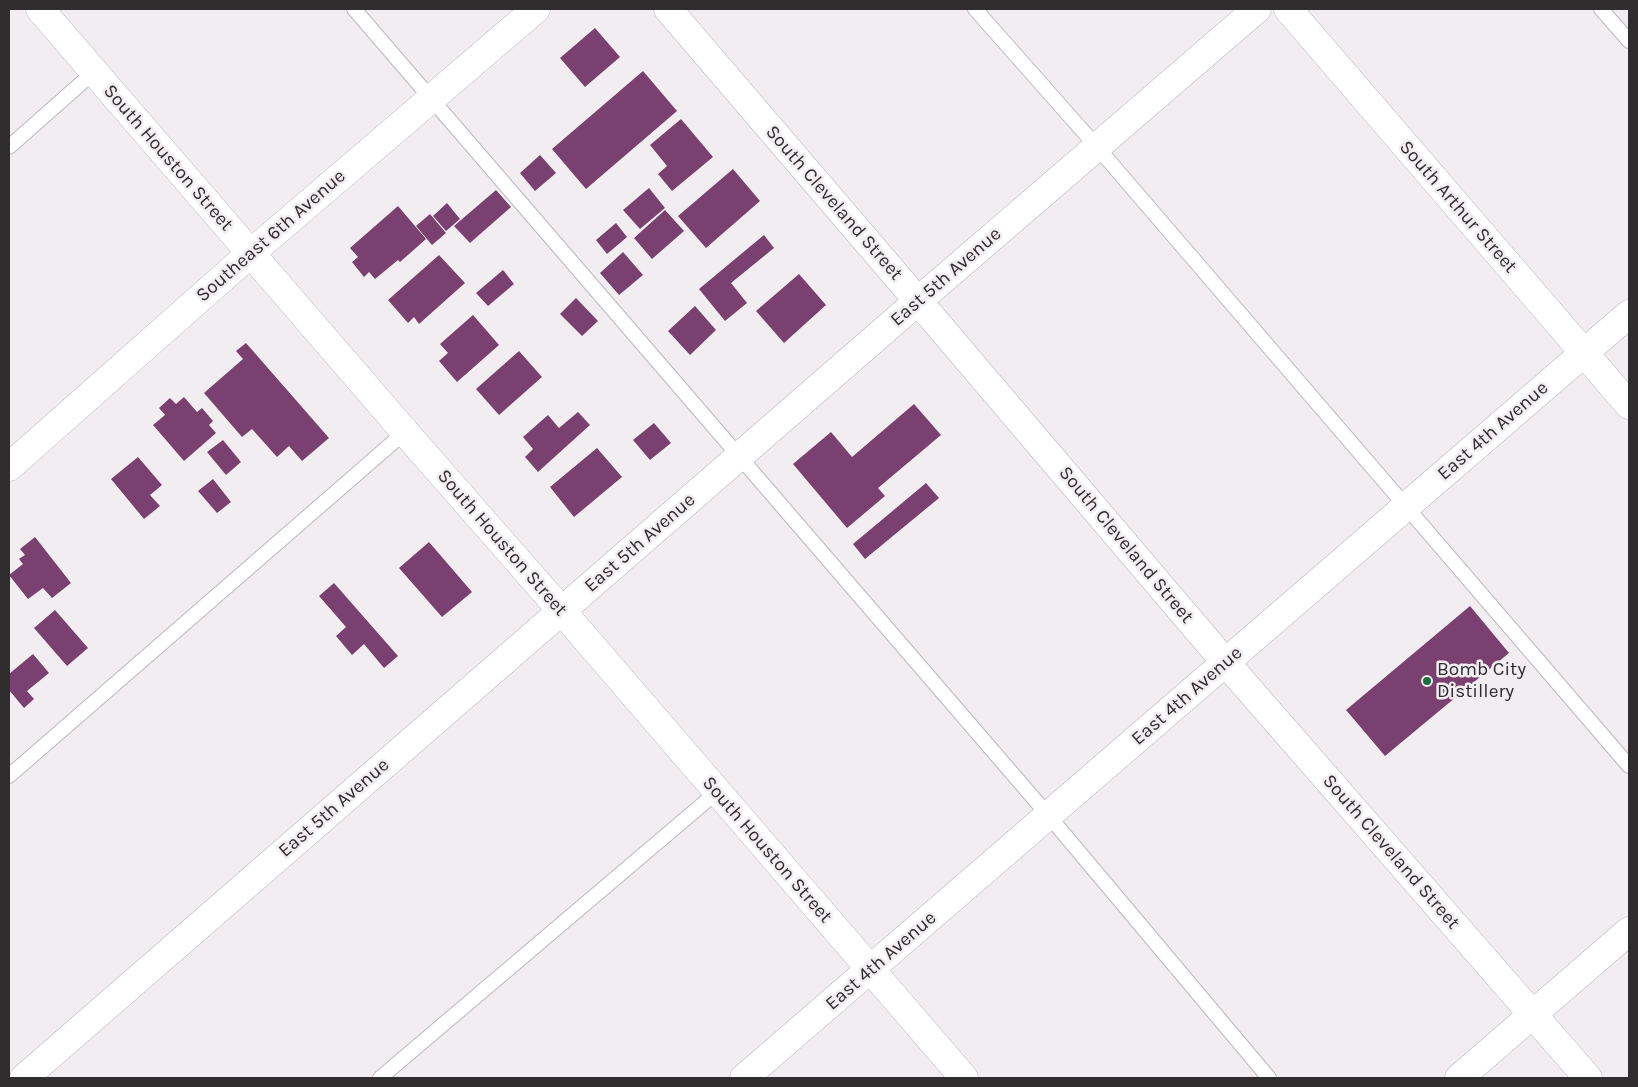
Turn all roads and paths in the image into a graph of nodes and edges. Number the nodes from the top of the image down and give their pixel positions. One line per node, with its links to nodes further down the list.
1 (40, 9): 10 (street, South Houston Street)
2 (354, 9): 11 (lane)
3 (536, 9): 11 (street, Southeast 6th Avenue)
4 (668, 9): 15 (street, South Cleveland Street)
5 (975, 9): 13 (lane)
6 (1257, 9): 13 (street, East 5th Avenue)
7 (1288, 9): 17 (street, South Arthur Street)
8 (1602, 9): 9 (lane)
9 (1629, 41)
10 (94, 72): 12 (lane); 14 (street, South Houston Street)
11 (431, 98): 14 (street, Southeast 6th Avenue); 20 (lane)
12 (9, 147)
13 (1097, 147): 15 (street, East 5th Avenue); 22 (lane)
14 (251, 253): 19 (street, South Houston Street); 21 (street, Southeast 6th Avenue)
15 (918, 300): 20 (street, East 5th Avenue); 24 (street, South Cleveland Street)
16 (1629, 314): 17 (street, East 4th Avenue)
17 (1584, 352): 18 (street, South Arthur Street); 22 (street, East 4th Avenue)
18 (1629, 405)
19 (405, 432): 23 (street, South Houston Street); 26 (lane)
20 (740, 457): 23 (street, East 5th Avenue); 28 (lane)
21 (9, 467)
22 (1406, 507): 24 (street, East 4th Avenue); 25 (lane)
23 (561, 610): 27 (street, South Houston Street); 32 (street, East 5th Avenue)
24 (1226, 663): 28 (street, East 4th Avenue); 31 (street, South Cleveland Street)
25 (1629, 766)
26 (9, 776)
27 (717, 792): 30 (street, South Houston Street); 33 (lane)
28 (1048, 816): 30 (street, East 4th Avenue); 36 (lane)
29 (1629, 931): 31 (street)
30 (871, 970): 34 (street, East 4th Avenue); 35 (street, South Houston Street)
31 (1534, 1015): 37 (street); 38 (street, South Cleveland Street)
32 (24, 1078)
33 (380, 1078)
34 (744, 1078)
35 (964, 1078)
36 (1269, 1078)
37 (1459, 1078)
38 (1588, 1078)

